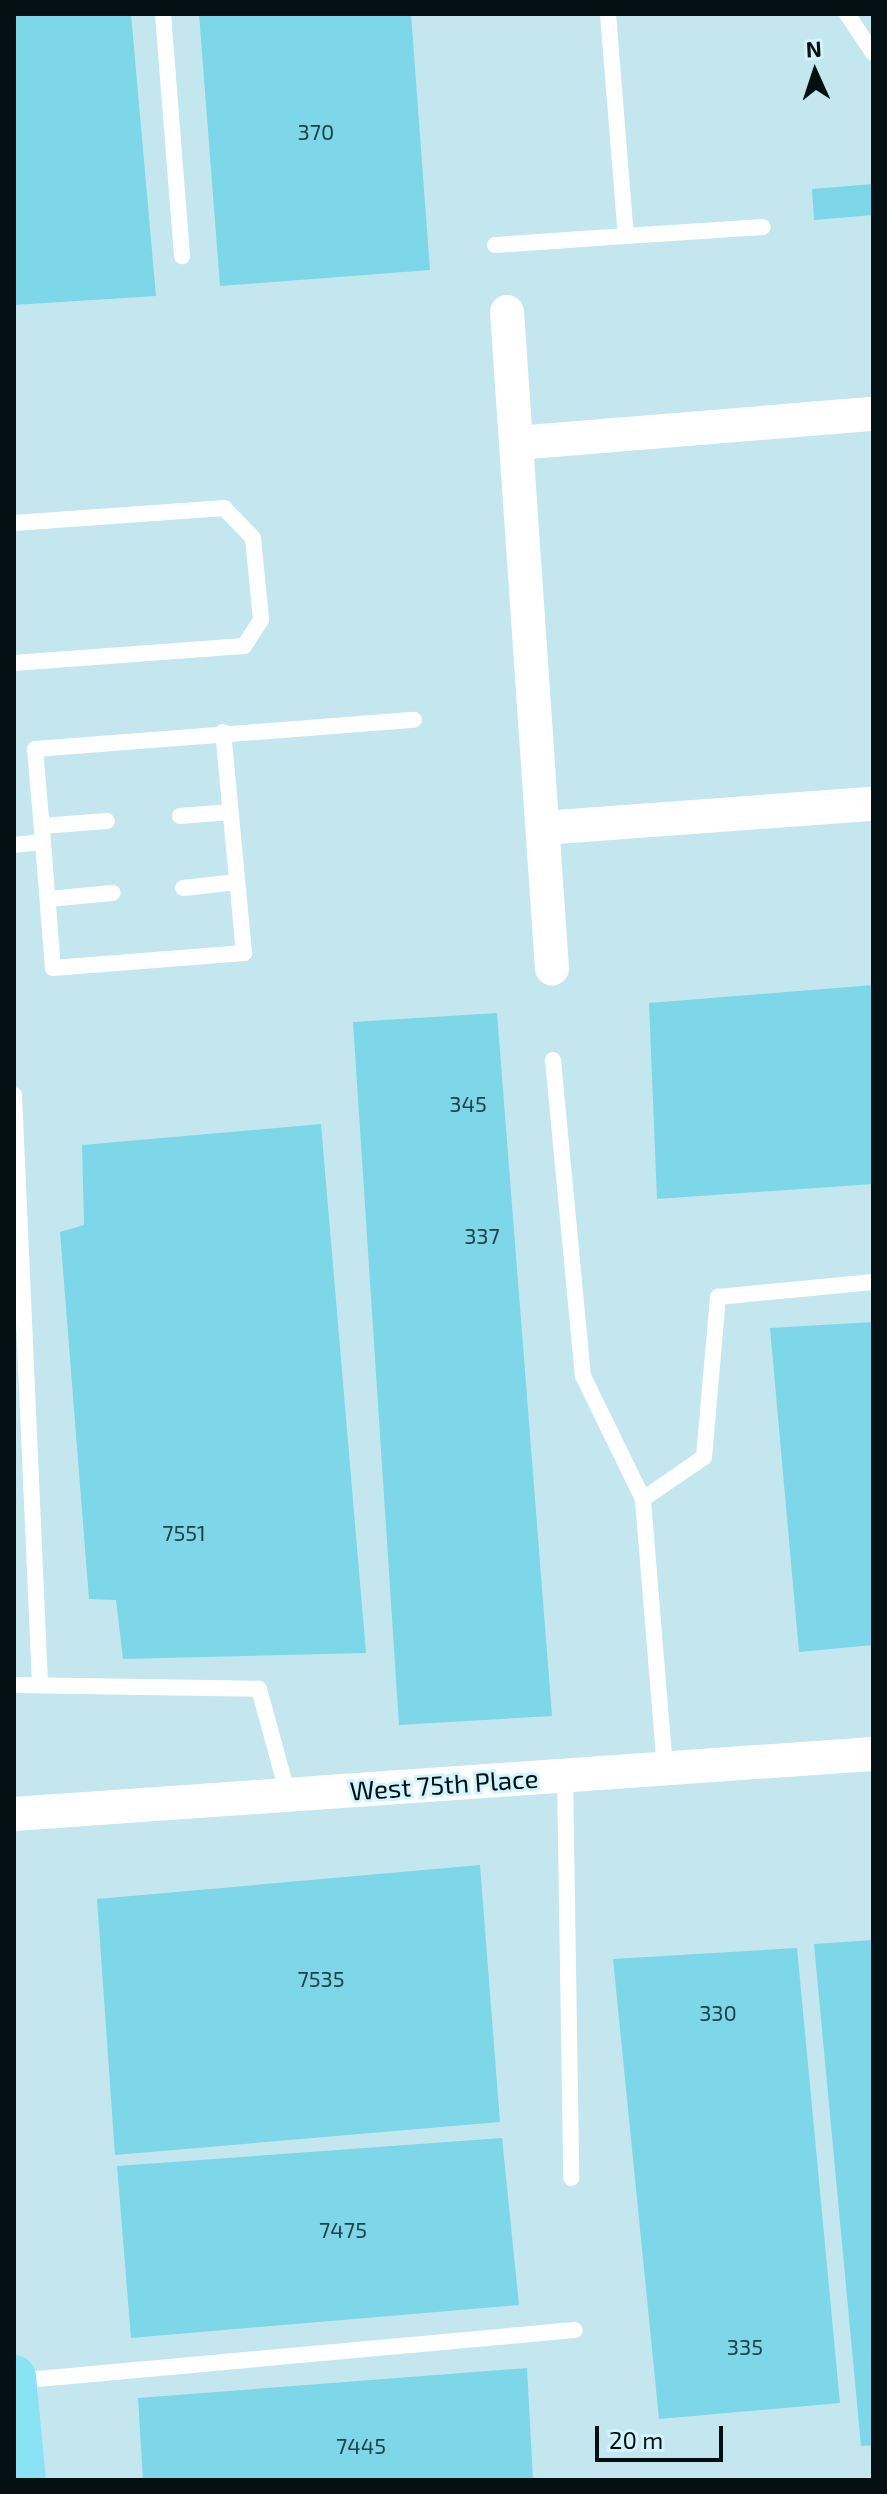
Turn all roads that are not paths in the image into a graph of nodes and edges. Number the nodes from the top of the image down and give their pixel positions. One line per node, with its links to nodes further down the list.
1 (163, 14): 8 (lane)
2 (608, 14): 6 (lane)
3 (847, 14): 4 (lane)
4 (873, 53)
5 (763, 227): 6 (lane)
6 (626, 236): 7 (lane)
7 (495, 245)
8 (182, 256)
9 (507, 312): 11 (street)
10 (873, 414): 11 (street)
11 (517, 443): 20 (street)
12 (14, 523): 13 (lane)
13 (14, 663)
14 (414, 720): 15 (lane)
15 (223, 732): 17 (lane); 21 (lane)
16 (873, 804): 20 (street)
17 (231, 812): 18 (lane); 23 (lane)
18 (180, 816)
19 (107, 821): 21 (lane)
20 (543, 828): 27 (street)
21 (43, 834): 22 (lane); 26 (lane)
22 (14, 845)
23 (237, 882): 24 (lane); 26 (lane)
24 (183, 888)
25 (113, 893): 26 (lane)
26 (48, 899)
27 (552, 968)
28 (553, 1060): 31 (lane)
29 (14, 1095): 32 (lane)
30 (873, 1282): 31 (lane)
31 (643, 1499): 35 (lane)
32 (40, 1683): 33 (lane); 37 (lane)
33 (14, 1685)
34 (873, 1754): 35 (street, West 75th Place)
35 (665, 1768): 36 (street, West 75th Place)
36 (565, 1776): 37 (street, West 75th Place); 39 (lane)
37 (288, 1795): 38 (street, West 75th Place)
38 (14, 1814)
39 (571, 2178)
40 (575, 2330): 41 (lane)
41 (14, 2379): 42 (main road)
42 (24, 2480)

